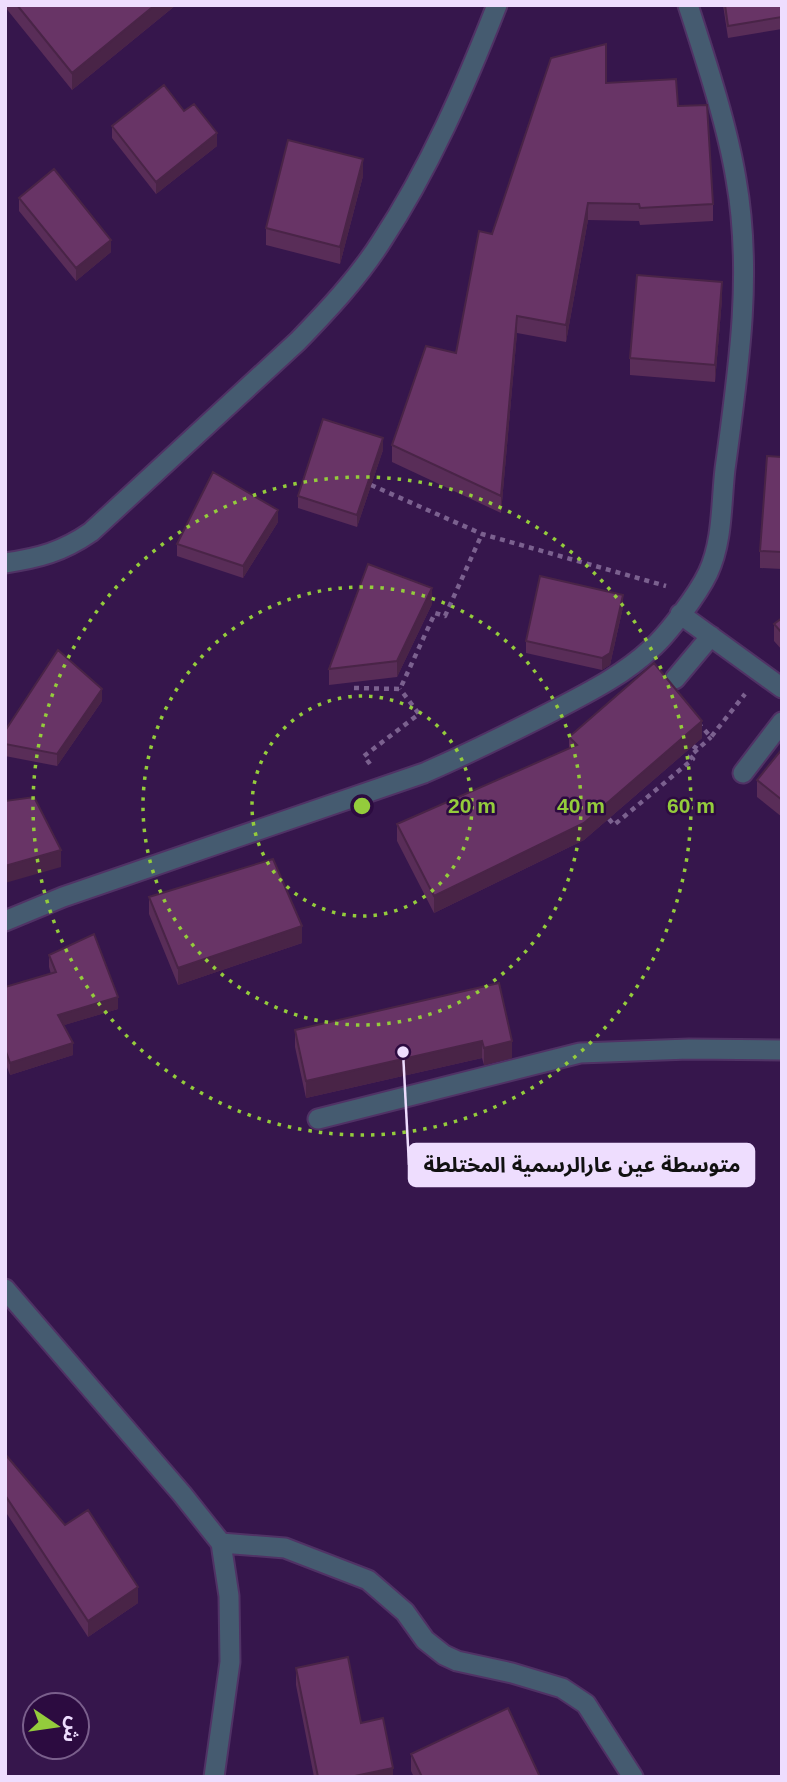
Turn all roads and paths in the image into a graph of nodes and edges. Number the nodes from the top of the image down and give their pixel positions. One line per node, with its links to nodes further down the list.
1 (497, 5): 5 (street)
2 (688, 5): 6 (street)
3 (371, 485): 4 (path)
4 (482, 534): 6 (path); 13 (path)
5 (5, 563)
6 (694, 594): 7 (street)
7 (680, 614): 8 (street); 18 (street)
8 (712, 636): 9 (street); 12 (street)
9 (675, 679)
10 (738, 687): 16 (path)
11 (354, 688): 13 (path)
12 (782, 688)
13 (400, 689): 18 (path)
14 (693, 717): 16 (path)
15 (782, 722): 17 (street)
16 (711, 737): 19 (path)
17 (743, 773)
18 (387, 786): 20 (street)
19 (609, 819)
20 (5, 921)
21 (782, 1050): 22 (street)
22 (318, 1119)
23 (5, 1289): 24 (street)
24 (221, 1543): 25 (street); 26 (street)
25 (214, 1777)
26 (633, 1777)

